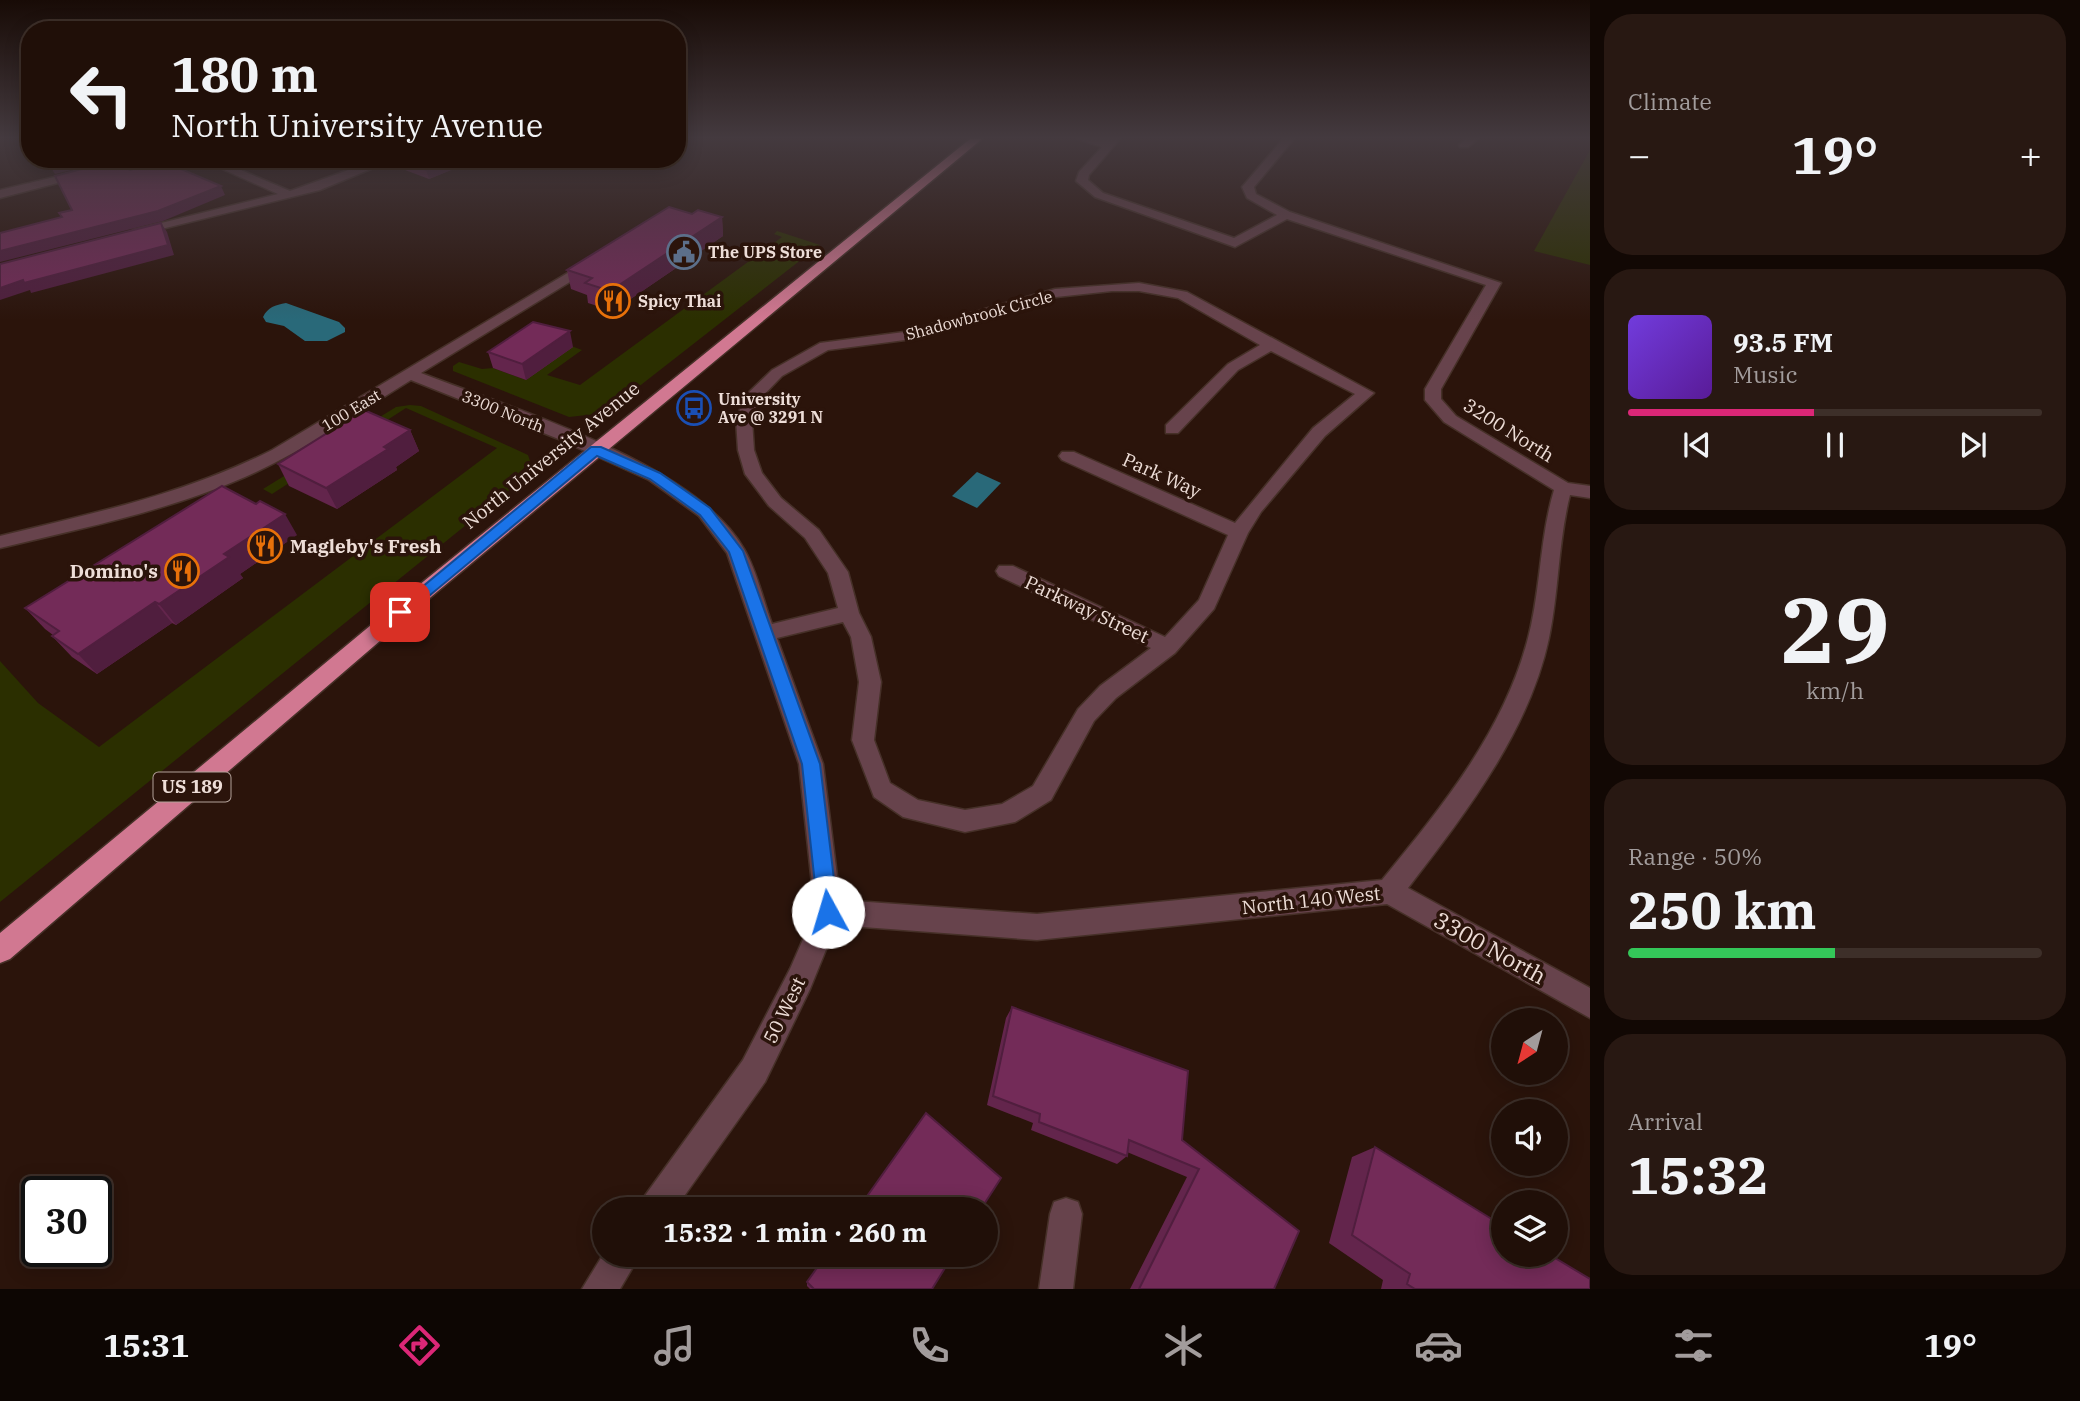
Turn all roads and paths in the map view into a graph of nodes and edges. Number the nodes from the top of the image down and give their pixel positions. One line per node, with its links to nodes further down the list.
1 (273, 199): 6 (street)
2 (903, 199): 11 (highway, North University Avenue / US 189)
3 (1113, 199): 5 (street)
4 (1255, 199): 5 (street)
5 (1286, 215): 13 (street, 3200 North)
6 (126, 236)
7 (600, 258): 9 (street, 100 East)
8 (1272, 344): 10 (street); 15 (street, Shadowbrook Circle); 18 (street, Shadowbrook Circle)
9 (410, 374): 11 (street, 3300 North); 16 (street, 100 East)
10 (1172, 429)
11 (596, 450): 19 (street, 50 West); 23 (highway, North University Avenue / US 189)
12 (1068, 456): 15 (street, Park Way)
13 (1563, 488): 14 (street, 3200 North); 21 (street, North 140 West)
14 (1590, 492)
15 (1239, 532): 20 (street, Shadowbrook Circle)
16 (0, 542)
17 (1006, 572): 20 (street, Parkway Street)
18 (849, 613): 19 (street); 20 (street, Shadowbrook Circle)
19 (767, 633): 22 (street, 50 West)
20 (1168, 648)
21 (1389, 892): 22 (street, North 140 West); 24 (street, 3300 North)
22 (828, 912): 25 (street, 50 West)
23 (0, 950)
24 (1590, 1004)
25 (665, 1197)
26 (1066, 1214): 29 (street)
27 (615, 1267): 28 (street)
28 (599, 1289)
29 (1056, 1289)

